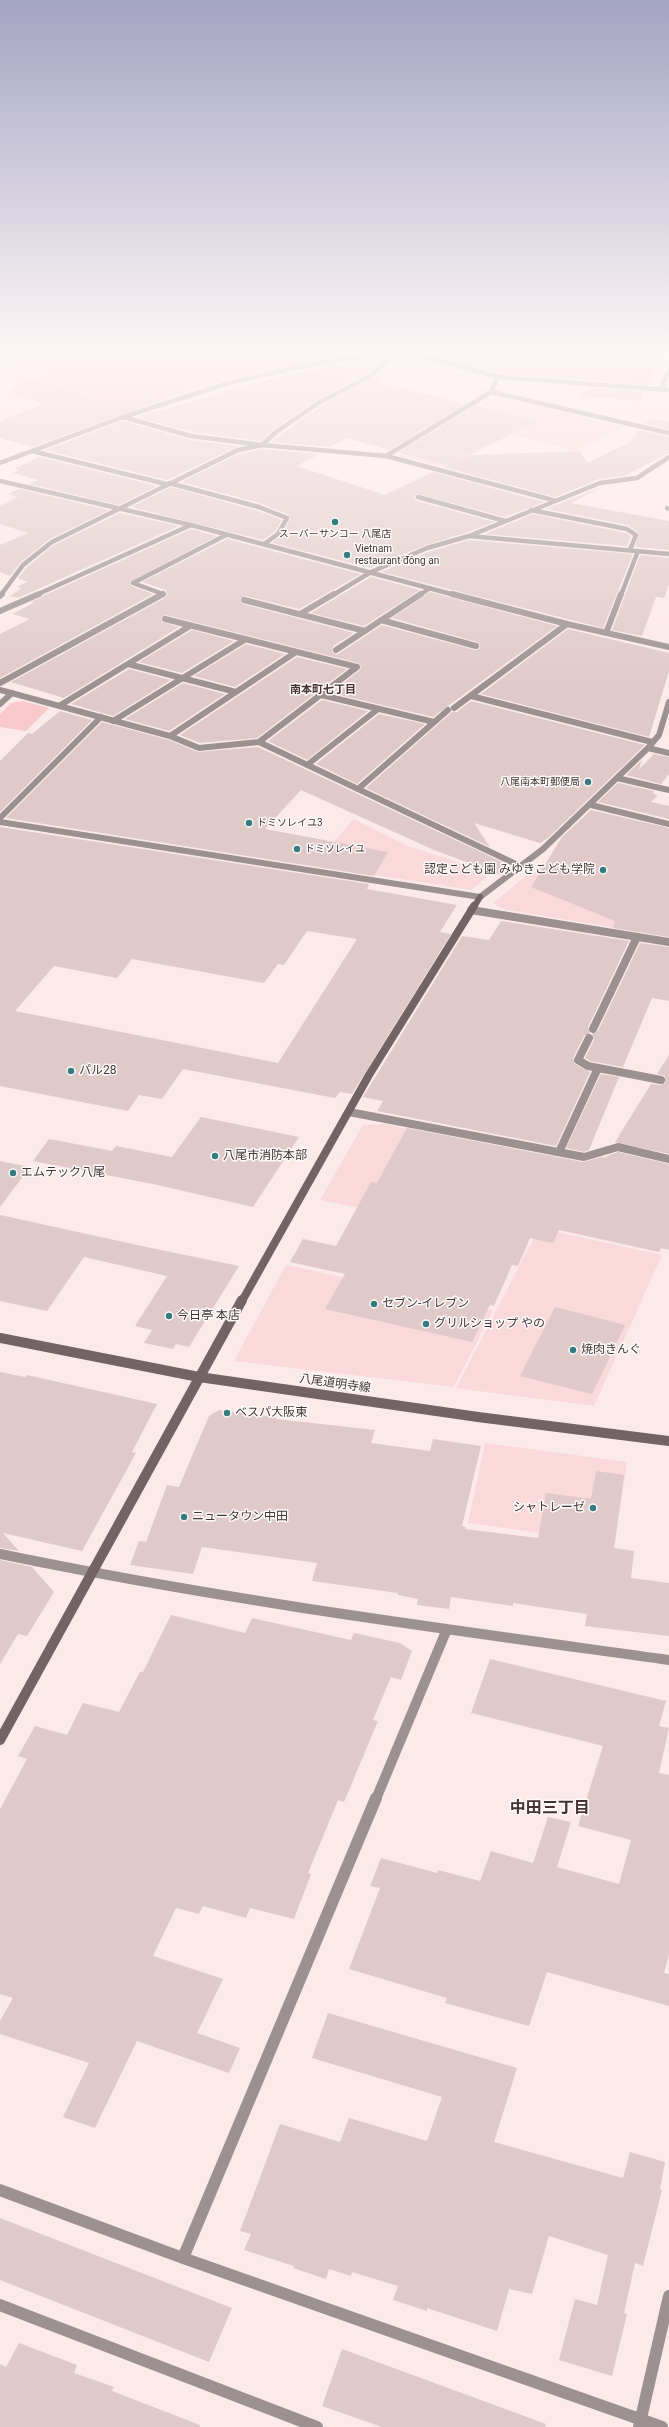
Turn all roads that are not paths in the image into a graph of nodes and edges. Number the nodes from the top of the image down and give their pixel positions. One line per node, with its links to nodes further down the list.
1 (70, 460): 6 (street)
2 (217, 460): 6 (street)
3 (402, 460): 8 (street)
4 (664, 460): 8 (street)
5 (0, 481): 9 (street)
6 (167, 484): 9 (street); 15 (street)
7 (418, 497): 11 (street)
8 (553, 500): 10 (street)
9 (116, 509): 12 (street); 21 (street)
10 (531, 510): 11 (street); 16 (street)
11 (505, 521): 14 (street)
12 (191, 525): 13 (street); 23 (street)
13 (226, 535): 15 (street); 38 (street)
14 (469, 536): 16 (street); 19 (street)
15 (264, 544): 19 (street)
16 (630, 550): 17 (street)
17 (638, 551): 18 (street); 30 (street)
18 (669, 554)
19 (371, 572): 20 (street); 24 (street)
20 (430, 588): 26 (street); 27 (street)
21 (0, 596)
22 (244, 600): 24 (street)
23 (0, 611)
24 (300, 614): 29 (street)
25 (165, 619): 28 (street)
26 (381, 620): 29 (street); 32 (street)
27 (567, 624): 30 (street); 43 (street)
28 (190, 626): 31 (street); 36 (street)
29 (365, 630): 34 (street)
30 (606, 633): 33 (street)
31 (246, 639): 35 (street); 37 (street)
32 (476, 646)
33 (669, 647)
34 (336, 650)
35 (296, 652): 40 (street); 42 (street)
36 (128, 664): 37 (street); 46 (street)
37 (183, 678): 40 (street); 51 (street)
38 (0, 682)
39 (0, 690): 41 (street)
40 (236, 692): 53 (street)
41 (12, 693): 44 (street); 46 (street)
42 (321, 694): 48 (street); 54 (street)
43 (471, 696): 47 (street); 55 (street)
44 (0, 704)
45 (669, 704): 55 (street)
46 (59, 706): 50 (street)
47 (454, 708)
48 (378, 709): 52 (street); 58 (street)
49 (448, 710): 52 (street)
50 (101, 718): 51 (street); 63 (street)
51 (112, 721): 53 (street)
52 (434, 722): 60 (street)
53 (170, 736): 54 (street)
54 (259, 742): 58 (street)
55 (652, 742): 56 (street)
56 (648, 748): 57 (street); 59 (street)
57 (669, 753)
58 (307, 765): 60 (street)
59 (617, 778): 61 (street); 62 (street)
60 (358, 789): 66 (street)
61 (669, 790)
62 (591, 805): 65 (street); 66 (street)
63 (0, 818)
64 (0, 822): 67 (street)
65 (669, 824)
66 (520, 866): 67 (street)
67 (480, 897): 68 (street)
68 (471, 910): 69 (street); 75 (street)
69 (637, 937): 70 (street); 71 (street)
70 (669, 942)
71 (594, 1029)
72 (589, 1038): 73 (street)
73 (598, 1068): 74 (street); 76 (street)
74 (661, 1080)
75 (349, 1112): 76 (street); 79 (street)
76 (559, 1152): 77 (street)
77 (669, 1159)
78 (0, 1338): 79 (street, 八尾道明寺線)
79 (199, 1377): 80 (street, 八尾道明寺線); 82 (street)
80 (669, 1441)
81 (0, 1554): 82 (street)
82 (91, 1573): 83 (street); 85 (street)
83 (447, 1629): 84 (street); 87 (street)
84 (669, 1660)
85 (0, 1740)
86 (0, 2190): 87 (street)
87 (183, 2258): 90 (street)
88 (669, 2296): 90 (street)
89 (0, 2305): 91 (street)
90 (640, 2423): 92 (street)
91 (317, 2427)
92 (662, 2427)

